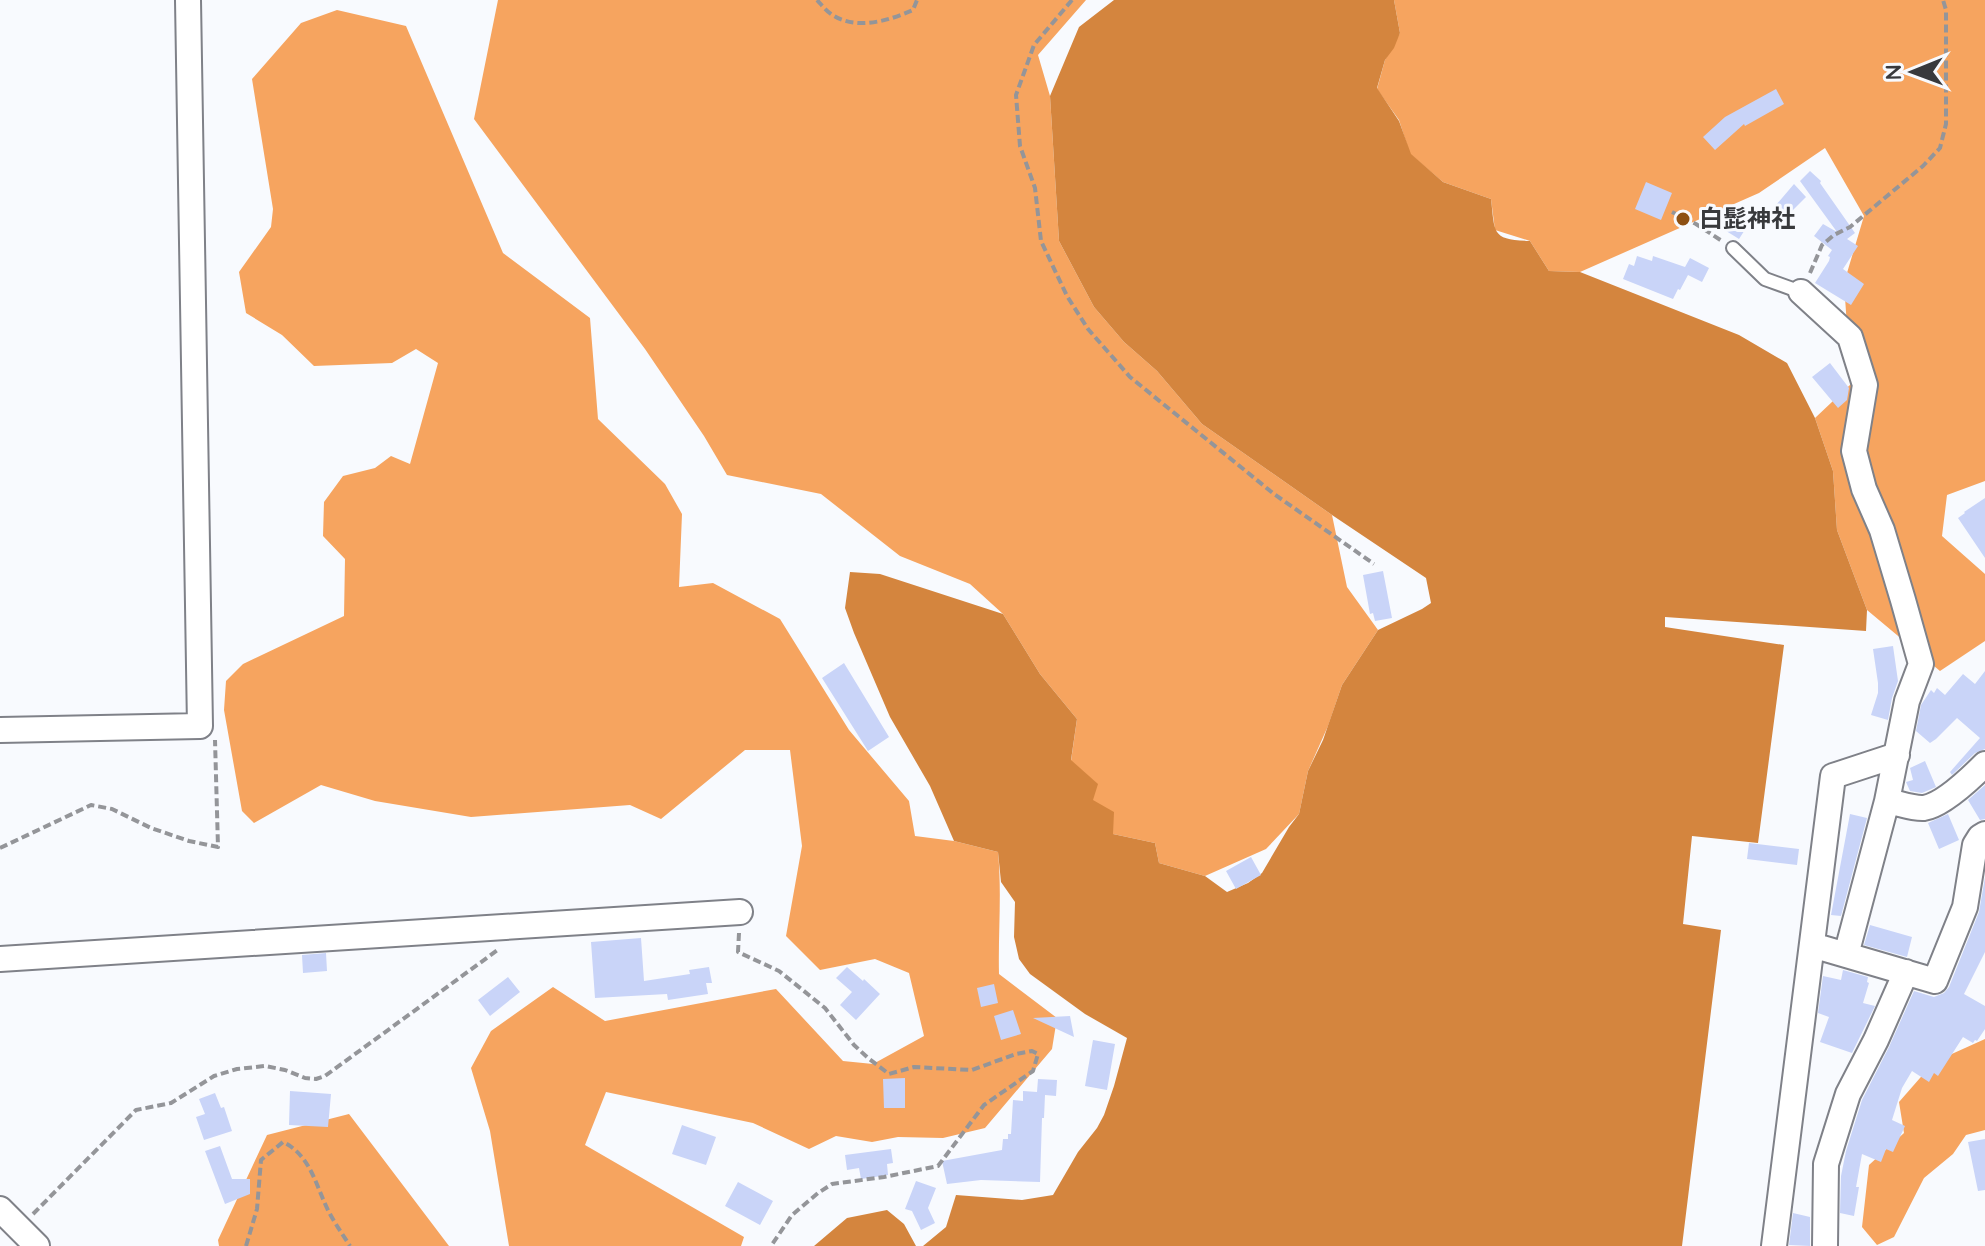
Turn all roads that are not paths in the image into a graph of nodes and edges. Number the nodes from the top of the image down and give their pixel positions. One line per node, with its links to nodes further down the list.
1 (188, 0): 4 (street)
2 (1733, 248): 3 (lane)
3 (1801, 292): 5 (street)
4 (0, 730)
5 (1897, 755): 7 (street); 10 (street)
6 (1985, 764): 7 (street)
7 (1887, 801): 11 (street)
8 (1985, 834): 13 (street)
9 (740, 912): 12 (street)
10 (1812, 945): 11 (street); 16 (street)
11 (1846, 955): 13 (street)
12 (0, 959)
13 (1906, 972): 17 (street)
14 (0, 1209): 15 (street)
15 (37, 1246)
16 (1774, 1246)
17 (1825, 1246)

